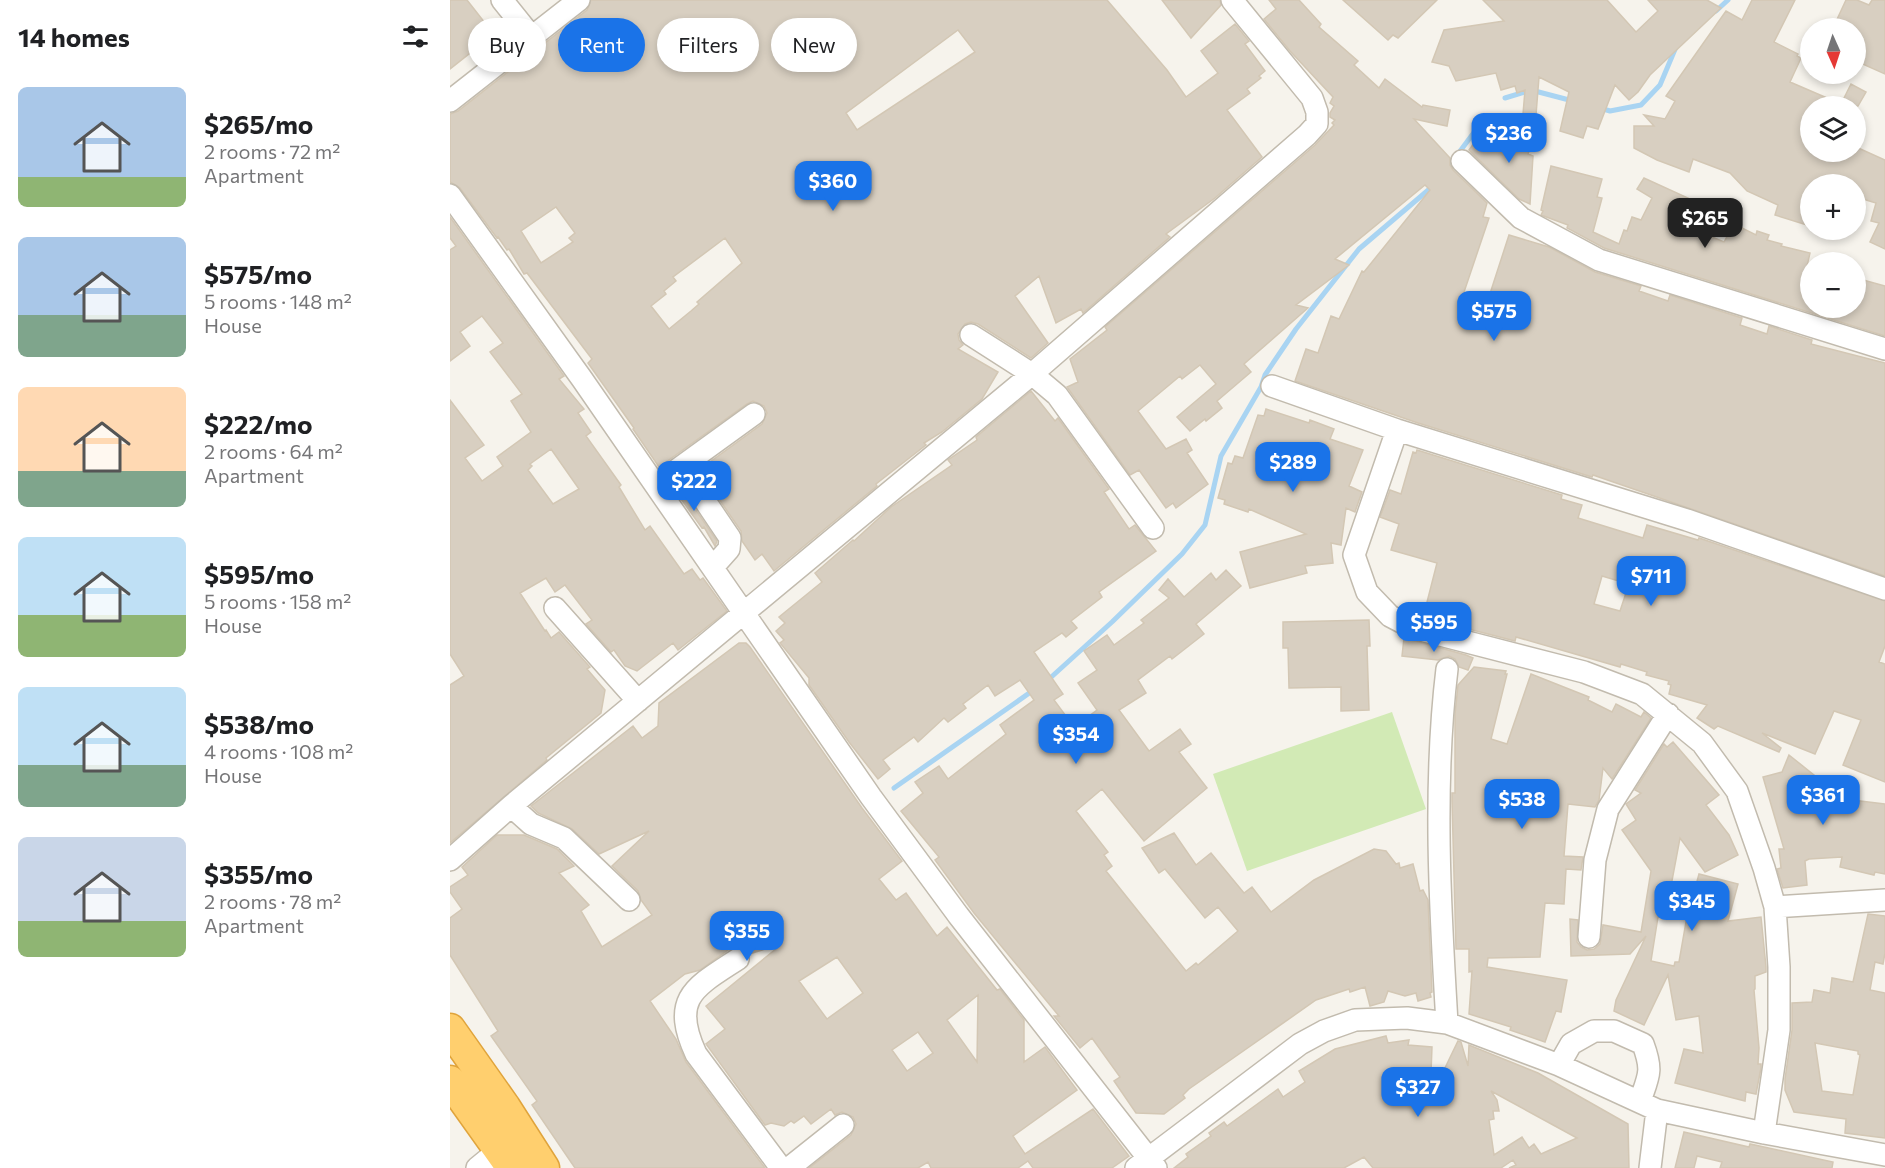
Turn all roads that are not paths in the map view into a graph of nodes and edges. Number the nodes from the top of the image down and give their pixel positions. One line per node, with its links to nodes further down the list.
1 (502, 0): 4 (street)
2 (579, 0): 5 (street)
3 (1232, 0): 12 (street)
4 (516, 18)
5 (546, 25)
6 (486, 72): 7 (street)
7 (450, 101)
8 (1462, 161): 11 (street)
9 (450, 195): 17 (street)
10 (971, 335): 12 (street)
11 (1885, 349)
12 (1032, 374): 18 (street); 22 (street)
13 (1272, 386): 15 (street)
14 (754, 414): 16 (street)
15 (1397, 430): 20 (street); 25 (street)
16 (682, 467): 17 (street); 19 (street)
17 (656, 485): 19 (street)
18 (1154, 528)
19 (713, 567): 22 (street)
20 (1885, 589)
21 (555, 608): 24 (street)
22 (744, 612): 24 (street); 42 (street)
23 (1447, 669): 33 (street)
24 (638, 701): 26 (street)
25 (1668, 714): 30 (street); 31 (street)
26 (510, 806): 27 (street); 28 (street)
27 (450, 860)
28 (629, 900)
29 (1885, 900): 30 (street)
30 (1775, 907): 39 (street)
31 (1589, 938)
32 (738, 959): 44 (street)
33 (1447, 1023): 35 (street); 42 (street)
34 (450, 1029): 43 (highway)
35 (1559, 1065): 37 (street); 37 (street)
36 (450, 1081): 41 (highway)
37 (1648, 1106): 39 (street); 46 (street)
38 (843, 1125): 45 (street)
39 (1764, 1133): 40 (street)
40 (1885, 1155)
41 (496, 1162)
42 (1147, 1165)
43 (544, 1168)
44 (781, 1168)
45 (789, 1168)
46 (1650, 1168)

